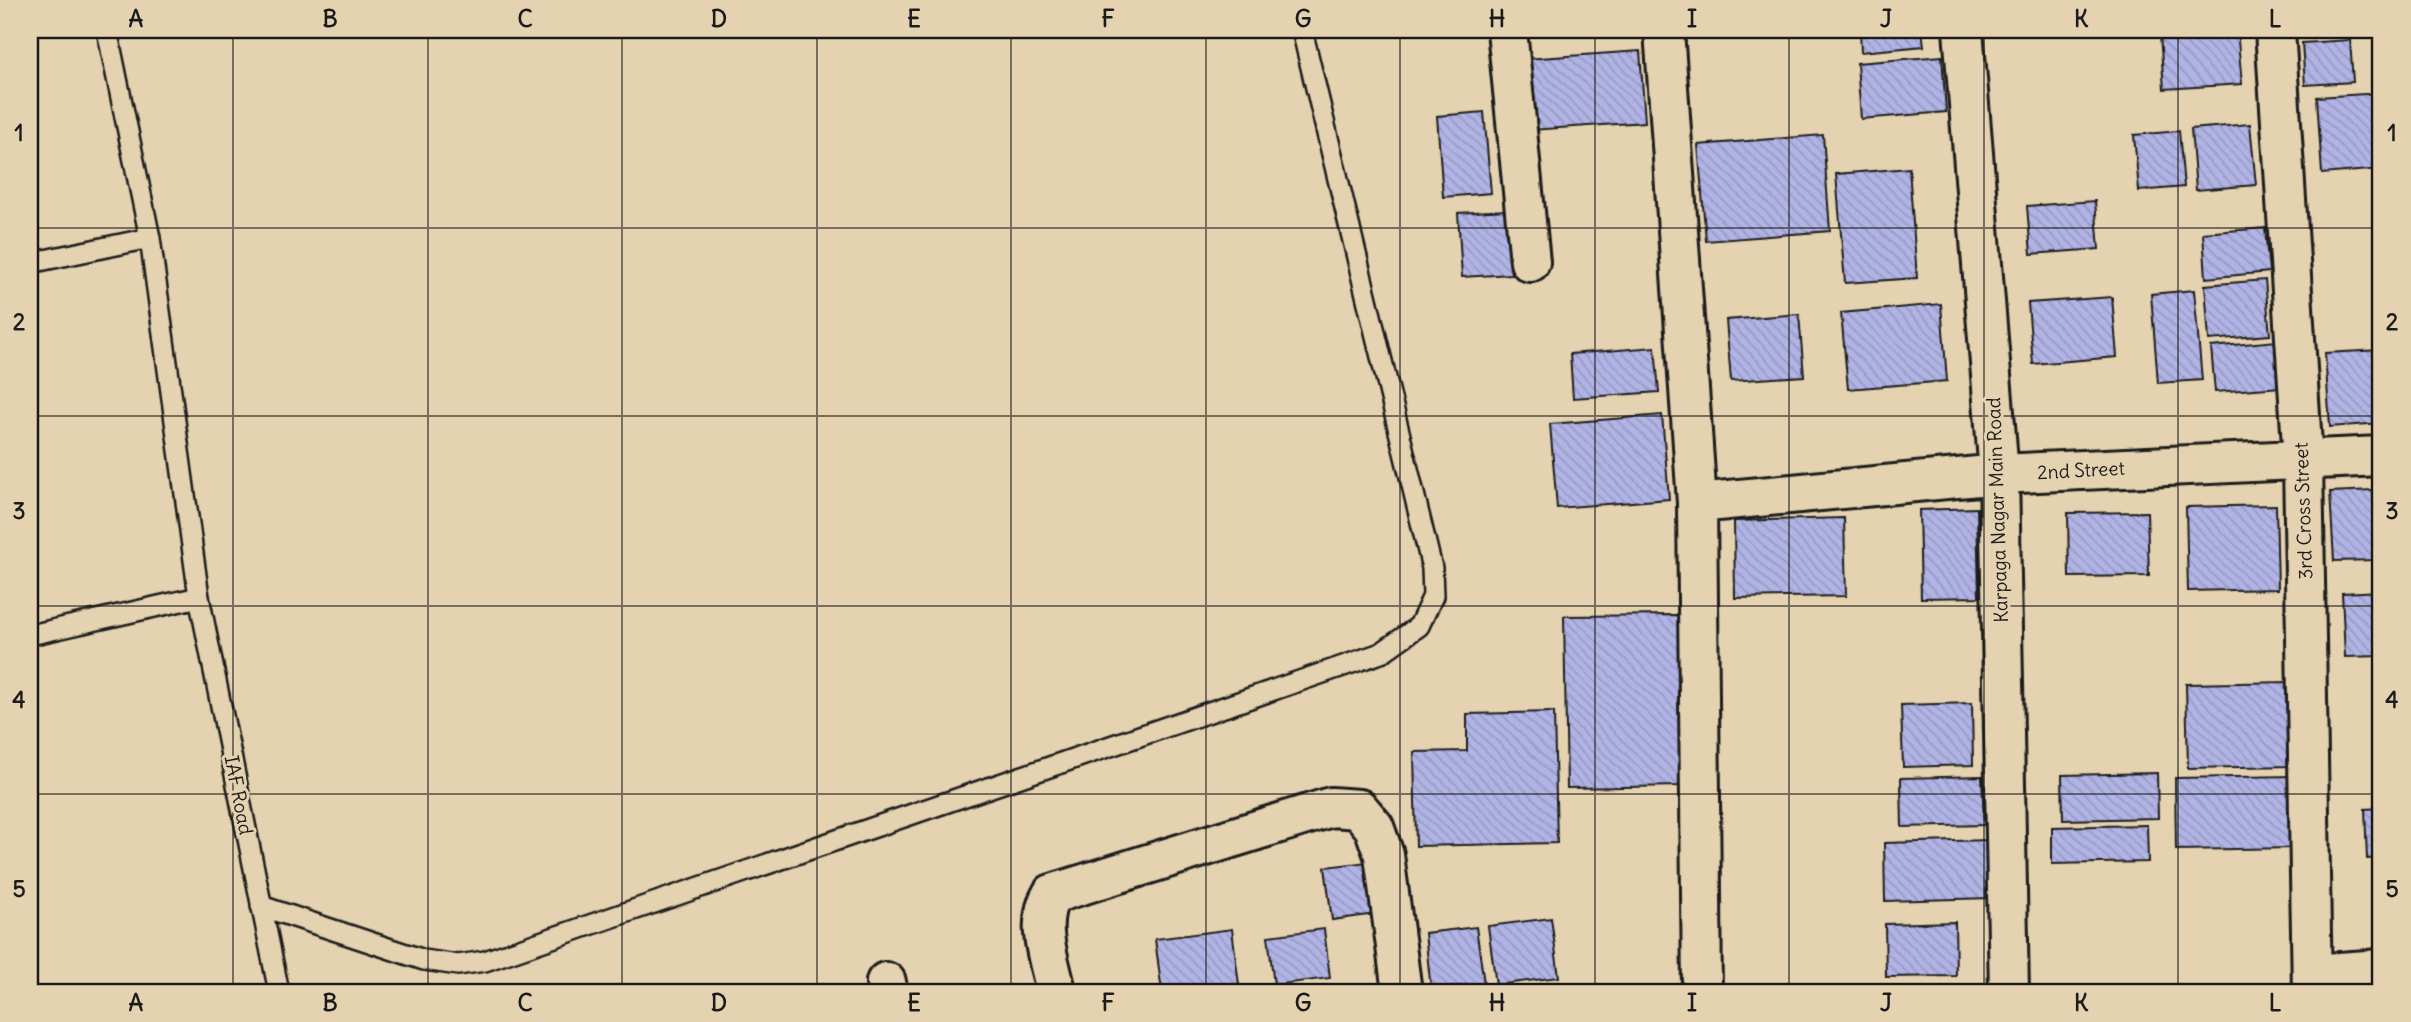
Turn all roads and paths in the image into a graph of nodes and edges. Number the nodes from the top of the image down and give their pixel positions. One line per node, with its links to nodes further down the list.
1 (107, 30): 7 (lane, IAF Road)
2 (1302, 30): 16 (lane)
3 (1507, 30): 8 (street)
4 (1664, 30): 13 (street)
5 (1963, 30): 12 (street, Karpaga Nagar Main Road)
6 (2275, 30): 11 (street, 3rd Cross Street)
7 (150, 238): 9 (lane); 14 (lane, IAF Road)
8 (1530, 262)
9 (30, 263)
10 (2381, 456): 11 (street, 2nd Street)
11 (2303, 461): 12 (street, 2nd Street); 18 (street, 3rd Cross Street)
12 (1999, 474): 13 (street, 2nd Street); 23 (street, Karpaga Nagar Main Road)
13 (1697, 503): 22 (street)
14 (199, 597): 15 (lane); 16 (lane, IAF Road)
15 (30, 635)
16 (261, 906): 19 (lane, IAF Road)
17 (2381, 969): 18 (street)
18 (2312, 983)
19 (279, 992)
20 (1056, 992): 21 (street)
21 (1402, 992)
22 (1702, 992)
23 (2009, 992)

